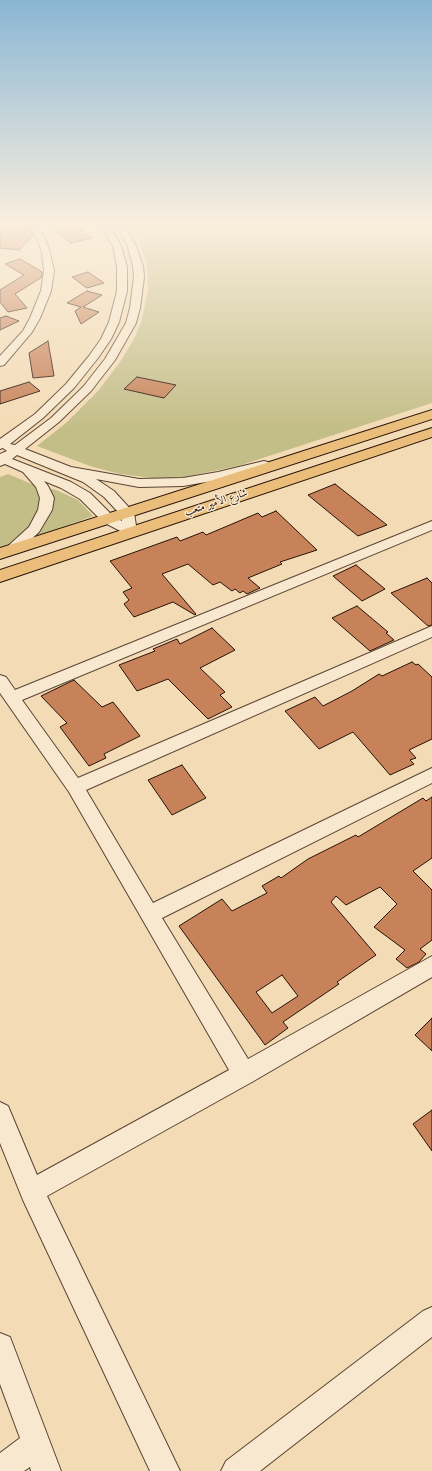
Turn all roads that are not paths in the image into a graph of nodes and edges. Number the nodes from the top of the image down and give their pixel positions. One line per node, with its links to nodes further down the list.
1 (45, 293): 4 (street)
2 (122, 293): 7 (street)
3 (137, 293): 8 (street)
4 (0, 363)
5 (432, 414): 9 (main road, شارع الأمير متعب)
6 (431, 434): 16 (main road, شارع الأمير متعب)
7 (0, 444): 8 (street)
8 (17, 450): 10 (street); 12 (street)
9 (298, 457): 12 (street); 13 (main road, شارع الأمير متعب)
10 (1, 460): 11 (street)
11 (24, 467): 14 (street); 17 (street)
12 (91, 477): 13 (street)
13 (127, 513): 14 (main road, شارع الأمير متعب); 16 (street)
14 (108, 519): 16 (street); 17 (main road, شارع الأمير متعب)
15 (428, 531): 21 (street)
16 (130, 532): 18 (main road, شارع الأمير متعب)
17 (6, 551)
18 (0, 576)
19 (432, 631): 23 (street)
20 (0, 681): 21 (street)
21 (11, 698): 23 (street)
22 (432, 775): 24 (street)
23 (75, 787): 24 (street)
24 (149, 915): 26 (street)
25 (432, 966): 26 (street)
26 (244, 1074): 28 (street)
27 (0, 1114): 28 (street)
28 (32, 1191): 34 (street)
29 (431, 1322): 35 (street)
30 (0, 1347): 31 (street)
31 (36, 1444): 32 (street); 33 (street)
32 (0, 1471)
33 (46, 1471)
34 (165, 1471)
35 (236, 1471)

